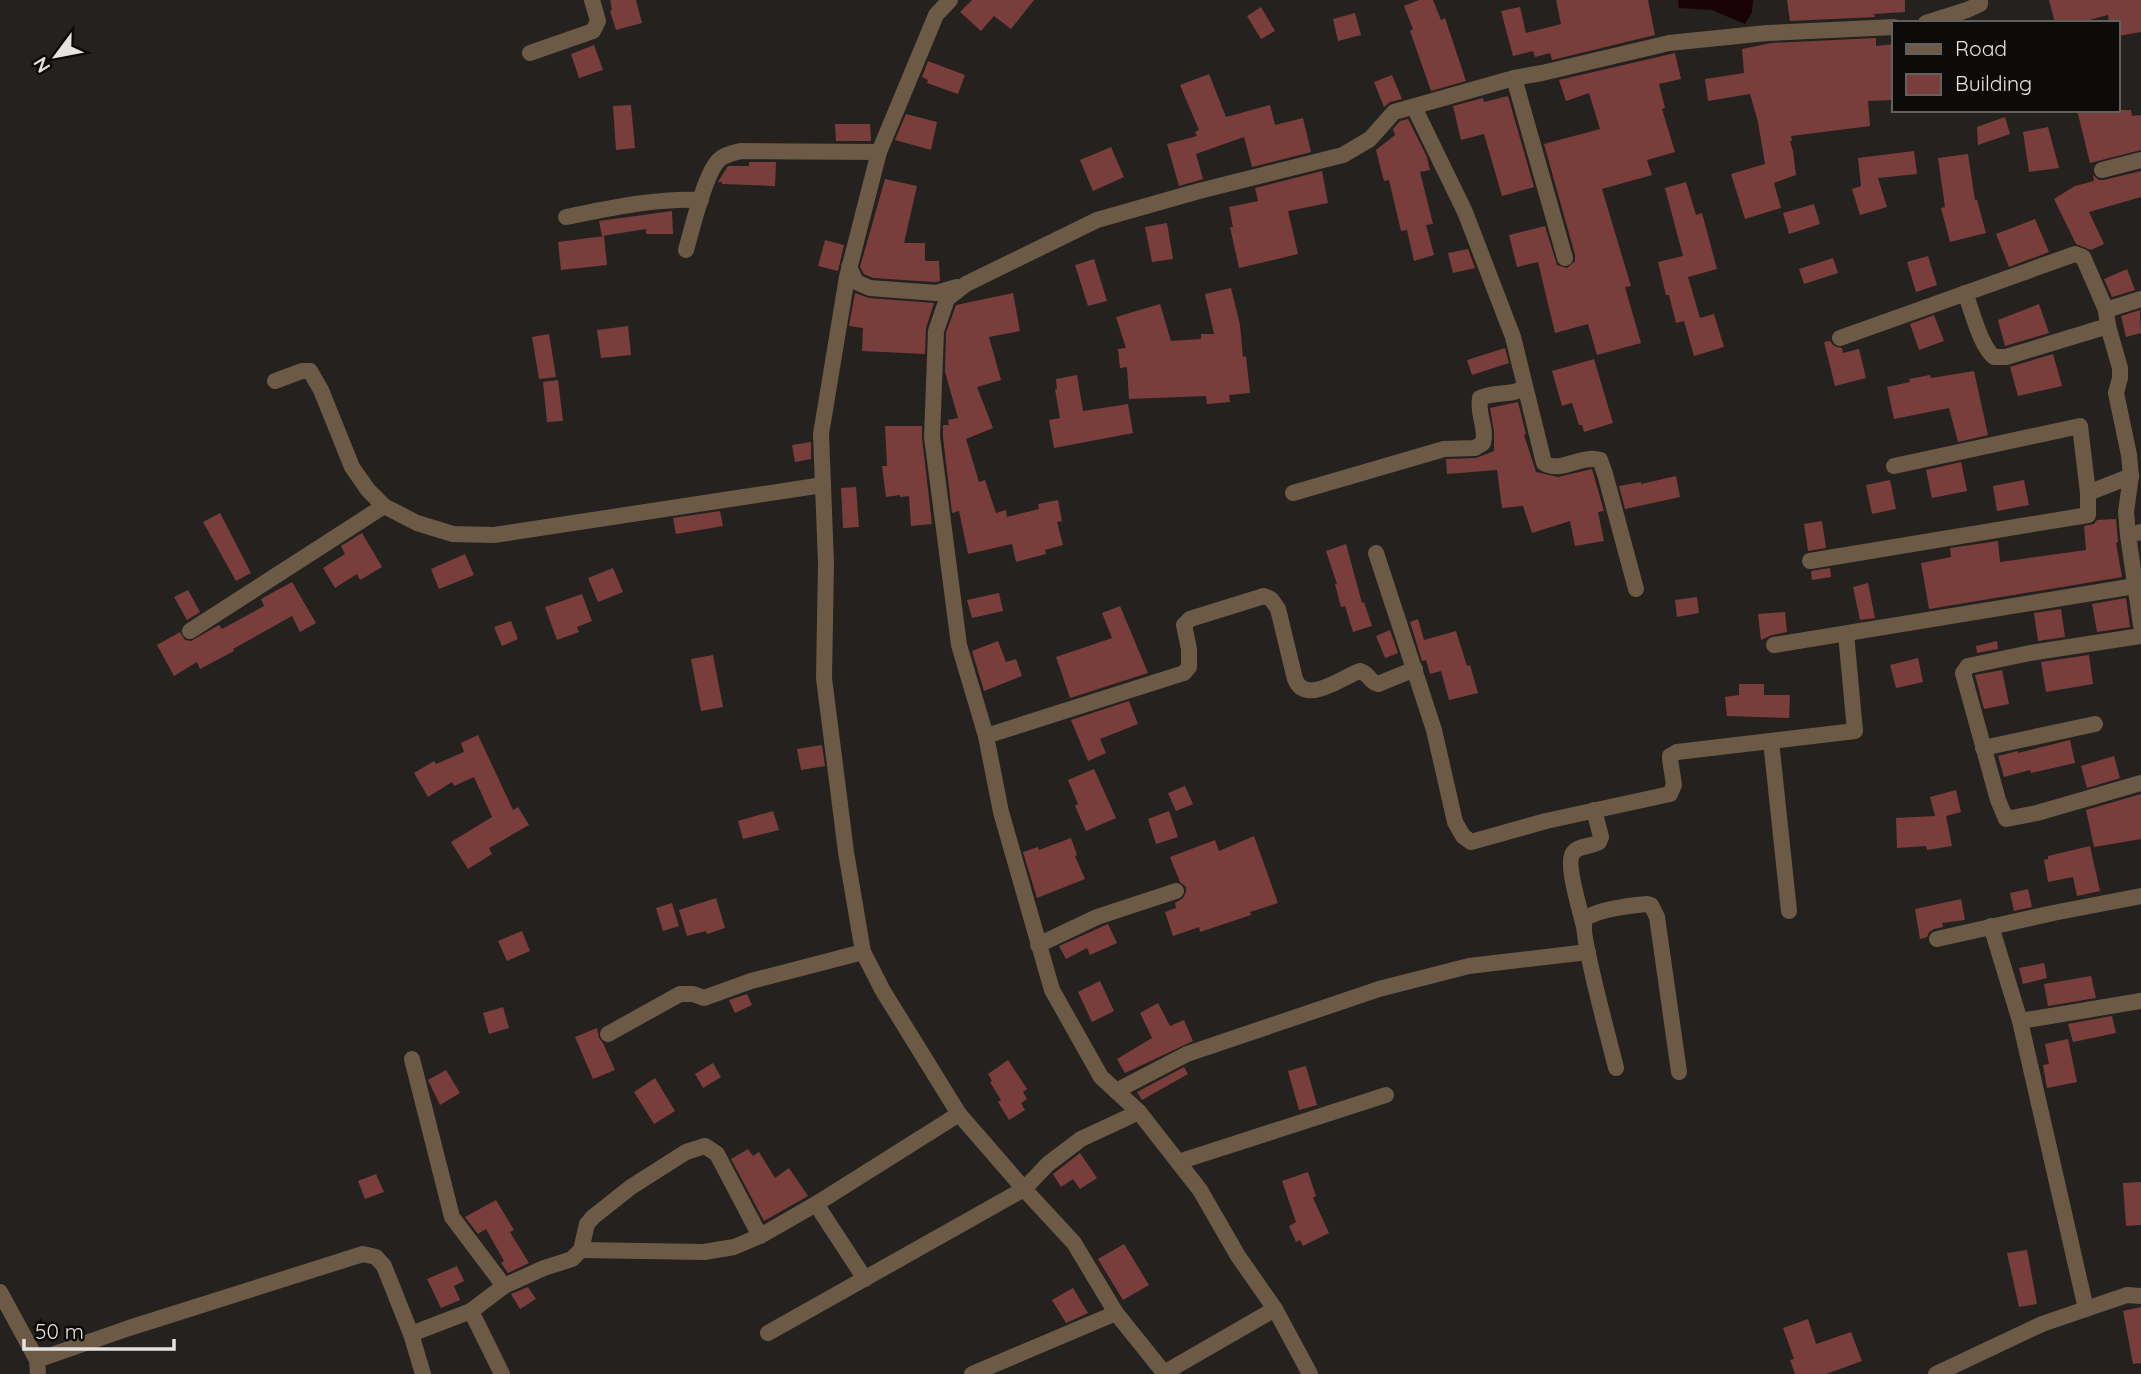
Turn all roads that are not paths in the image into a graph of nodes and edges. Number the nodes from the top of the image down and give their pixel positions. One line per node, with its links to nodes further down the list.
1 (592, 0): 6 (street)
2 (950, 0): 9 (street)
3 (1980, 0): 4 (street)
4 (1932, 21)
5 (1892, 27): 7 (street)
6 (530, 53)
7 (1514, 78): 8 (street); 15 (street)
8 (1414, 107): 17 (street); 23 (street)
9 (879, 152): 12 (street); 16 (street)
10 (2141, 160): 11 (street)
11 (2102, 170)
12 (701, 200): 13 (street); 14 (street)
13 (566, 217)
14 (686, 250)
15 (1565, 258)
16 (849, 267): 17 (street); 27 (street)
17 (966, 284): 43 (street)
18 (1965, 293): 20 (street); 20 (street); 21 (street)
19 (2141, 299): 20 (street)
20 (2107, 318): 24 (street)
21 (1840, 338)
22 (275, 382): 30 (street)
23 (1524, 388): 28 (street); 35 (street)
24 (2135, 453): 26 (street)
25 (1894, 467): 29 (street)
26 (2131, 476): 29 (street); 31 (street)
27 (823, 485): 30 (street); 55 (street)
28 (1293, 493)
29 (2088, 493): 33 (street)
30 (384, 506): 37 (street)
31 (2134, 533): 34 (street)
32 (1376, 553): 41 (street)
33 (1810, 561)
34 (2135, 586): 36 (street); 38 (street)
35 (1636, 590)
36 (2141, 625)
37 (190, 631)
38 (1846, 634): 40 (street); 44 (street)
39 (2141, 636): 45 (street)
40 (1774, 645)
41 (1415, 669): 43 (street); 47 (street)
42 (2095, 724): 45 (street)
43 (986, 736): 54 (street)
44 (1771, 741): 47 (street); 50 (street)
45 (1983, 747): 46 (street)
46 (2141, 783)
47 (1594, 810): 52 (street)
48 (1176, 891): 54 (street)
49 (2141, 897): 51 (street)
50 (1789, 911)
51 (1992, 926): 53 (street); 58 (street)
52 (1584, 927): 56 (street); 62 (street)
53 (1937, 939)
54 (1038, 945): 63 (street)
55 (863, 952): 59 (street); 66 (street)
56 (1588, 952): 61 (street); 63 (street)
57 (2141, 1001): 58 (street)
58 (2020, 1021): 77 (street)
59 (608, 1034)
60 (411, 1059): 73 (street)
61 (1616, 1068)
62 (1679, 1072)
63 (1116, 1091): 65 (street)
64 (1386, 1095): 67 (street)
65 (1139, 1112): 67 (street); 68 (street)
66 (958, 1114): 68 (street); 69 (street)
67 (1178, 1162): 76 (street)
68 (1024, 1189): 72 (street); 79 (street)
69 (816, 1204): 70 (street); 72 (street)
70 (760, 1236): 71 (street); 71 (street)
71 (582, 1250): 73 (street)
72 (865, 1279): 80 (street)
73 (504, 1286): 78 (street)
74 (0, 1292): 82 (street)
75 (2141, 1296): 77 (street)
76 (1275, 1309): 83 (street); 87 (street)
77 (2085, 1309): 88 (street)
78 (471, 1311): 81 (street); 85 (street)
79 (1116, 1313): 83 (street); 86 (street)
80 (768, 1333)
81 (411, 1334): 82 (street); 84 (street)
82 (38, 1367)
83 (1164, 1373)
84 (423, 1374)
85 (502, 1374)
86 (972, 1374)
87 (1310, 1374)
88 (1936, 1374)

